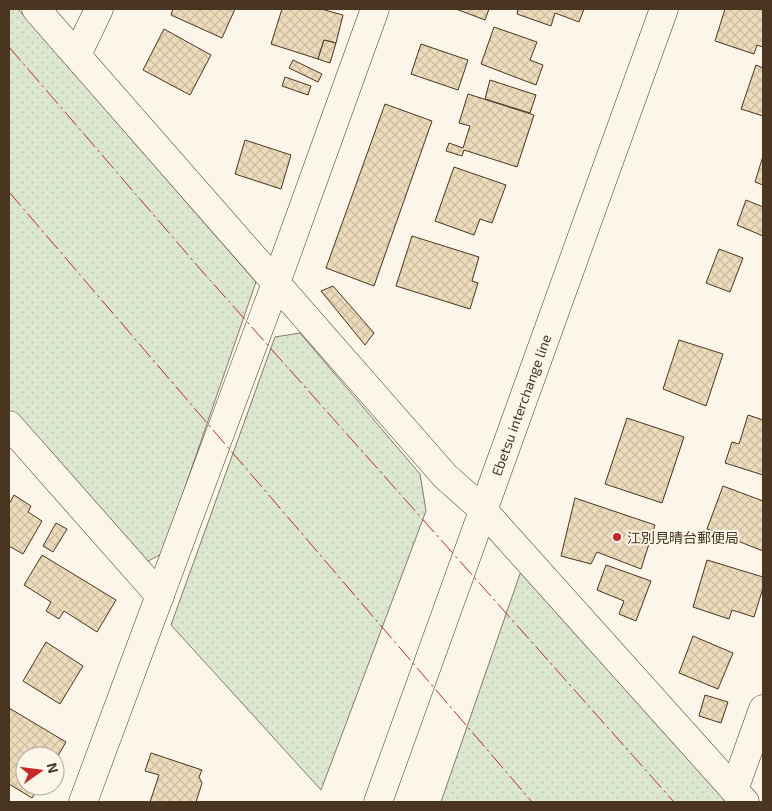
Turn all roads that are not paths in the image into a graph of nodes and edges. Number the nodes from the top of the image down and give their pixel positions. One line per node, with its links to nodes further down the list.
1 (36, 9): 5 (street)
2 (100, 9): 5 (street)
3 (375, 9): 6 (street)
4 (664, 9): 8 (street, Ebetsu interchange line)
5 (76, 55): 6 (street)
6 (276, 283): 8 (street); 9 (street)
7 (9, 426): 9 (street)
8 (483, 510): 11 (street); 13 (street, Ebetsu interchange line)
9 (160, 596): 12 (street)
10 (763, 709): 11 (street)
11 (739, 796)
12 (83, 802)
13 (378, 802)

